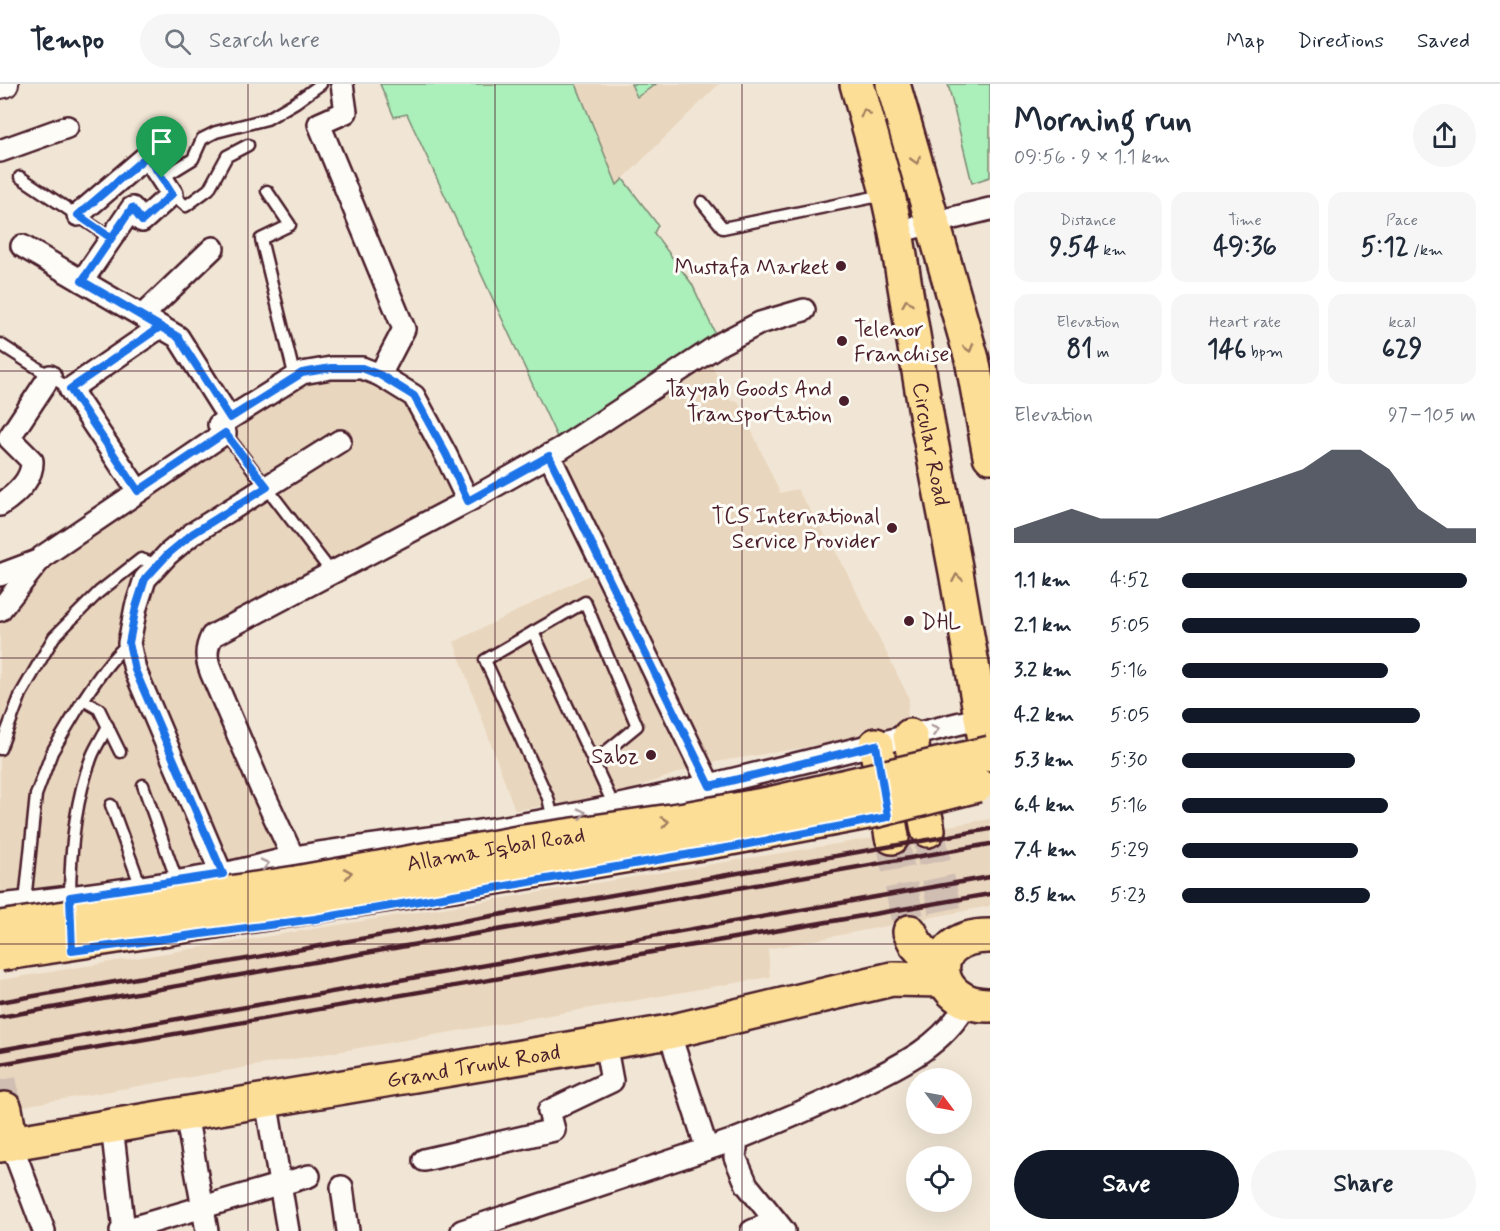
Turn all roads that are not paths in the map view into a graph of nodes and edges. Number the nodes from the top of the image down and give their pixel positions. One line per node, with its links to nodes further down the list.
1 (5, 84): 6 (street)
2 (321, 84): 11 (lane)
3 (342, 84): 26 (street)
4 (857, 84): 13 (main road, Circular Road, one-way to 4)
5 (893, 84): 17 (main road, one-way to 17)
6 (0, 86)
7 (67, 127): 9 (street)
8 (248, 145): 11 (lane)
9 (0, 151)
10 (20, 177): 16 (lane)
11 (167, 186): 16 (street); 19 (street)
12 (267, 191): 28 (lane)
13 (888, 195): 14 (lane); 18 (main road, Circular Road)
14 (702, 202)
15 (990, 209): 17 (street)
16 (78, 215): 19 (lane)
17 (933, 222): 18 (street); 33 (main road, one-way to 33)
18 (896, 232): 46 (main road, Circular Road, one-way to 18)
19 (111, 238): 22 (street)
20 (22, 246): 22 (street)
21 (213, 248): 24 (street)
22 (82, 281): 24 (street)
23 (804, 310): 32 (street)
24 (151, 321): 29 (street); 30 (street)
25 (0, 344): 27 (lane)
26 (380, 375): 28 (street); 36 (street)
27 (50, 376): 29 (lane); 37 (street)
28 (295, 378): 30 (street)
29 (70, 389): 35 (street)
30 (227, 425): 34 (lane); 35 (street)
31 (340, 441): 34 (street)
32 (549, 456): 36 (street); 56 (street)
33 (990, 456)
34 (267, 487): 39 (street); 40 (lane)
35 (138, 491): 38 (street)
36 (468, 501): 40 (street)
37 (0, 504)
38 (40, 560): 41 (street); 42 (street)
39 (158, 565): 44 (street); 50 (lane)
40 (332, 573): 63 (street)
41 (0, 575)
42 (0, 610)
43 (533, 632): 53 (lane); 53 (lane); 59 (lane)
44 (129, 643): 45 (lane); 64 (street)
45 (83, 700): 47 (lane); 68 (lane)
46 (986, 717): 48 (street, one-way to 46); 54 (main road, Circular Road)
47 (108, 726): 51 (lane); 67 (lane)
48 (910, 736): 49 (street); 60 (main road)
49 (876, 745): 56 (street); 61 (main road)
50 (0, 749)
51 (120, 752)
52 (990, 753): 71 (main road, Allama Iqbal Road, one-way to 52, bridge)
53 (593, 762): 58 (lane)
54 (987, 783): 60 (street); 76 (main road, bridge)
55 (143, 785): 65 (lane)
56 (710, 786): 58 (street); 62 (street)
57 (111, 805): 66 (lane)
58 (614, 806): 59 (street, one-way to 58)
59 (553, 819): 63 (street)
60 (926, 819): 61 (street)
61 (890, 827): 62 (street)
62 (738, 846): 70 (street)
63 (295, 857): 64 (street, one-way to 63); 70 (street)
64 (223, 874): 65 (street); 72 (street)
65 (177, 881): 66 (street)
66 (141, 887): 67 (street)
67 (70, 897): 68 (street); 75 (lane)
68 (25, 902): 69 (street); 76 (street)
69 (0, 905)
70 (315, 919): 72 (street)
71 (0, 928)
72 (239, 928): 75 (street)
73 (910, 932): 78 (main road)
74 (967, 932): 78 (main road)
75 (72, 951): 76 (street)
76 (14, 956): 77 (street)
77 (0, 962)
78 (943, 976): 79 (main road); 80 (main road, Grand Trunk Road)
79 (979, 1003): 86 (street)
80 (669, 1032): 81 (main road, Grand Trunk Road); 88 (street)
81 (605, 1043): 82 (main road, Grand Trunk Road); 89 (street)
82 (266, 1100): 84 (main road, Grand Trunk Road); 91 (street)
83 (5, 1109): 87 (main road)
84 (186, 1114): 85 (main road, Grand Trunk Road); 93 (street)
85 (111, 1126): 87 (main road, Grand Trunk Road); 96 (street)
86 (737, 1139): 88 (street); 94 (street)
87 (5, 1144): 95 (street)
88 (707, 1149): 100 (street)
89 (424, 1160)
90 (309, 1176): 91 (street)
91 (280, 1184): 93 (street); 98 (street)
92 (342, 1187): 99 (street)
93 (203, 1207): 96 (street); 97 (street)
94 (780, 1226): 101 (street)
95 (44, 1231)
96 (123, 1231)
97 (207, 1231)
98 (288, 1231)
99 (348, 1231)
100 (462, 1231)
101 (752, 1231)

